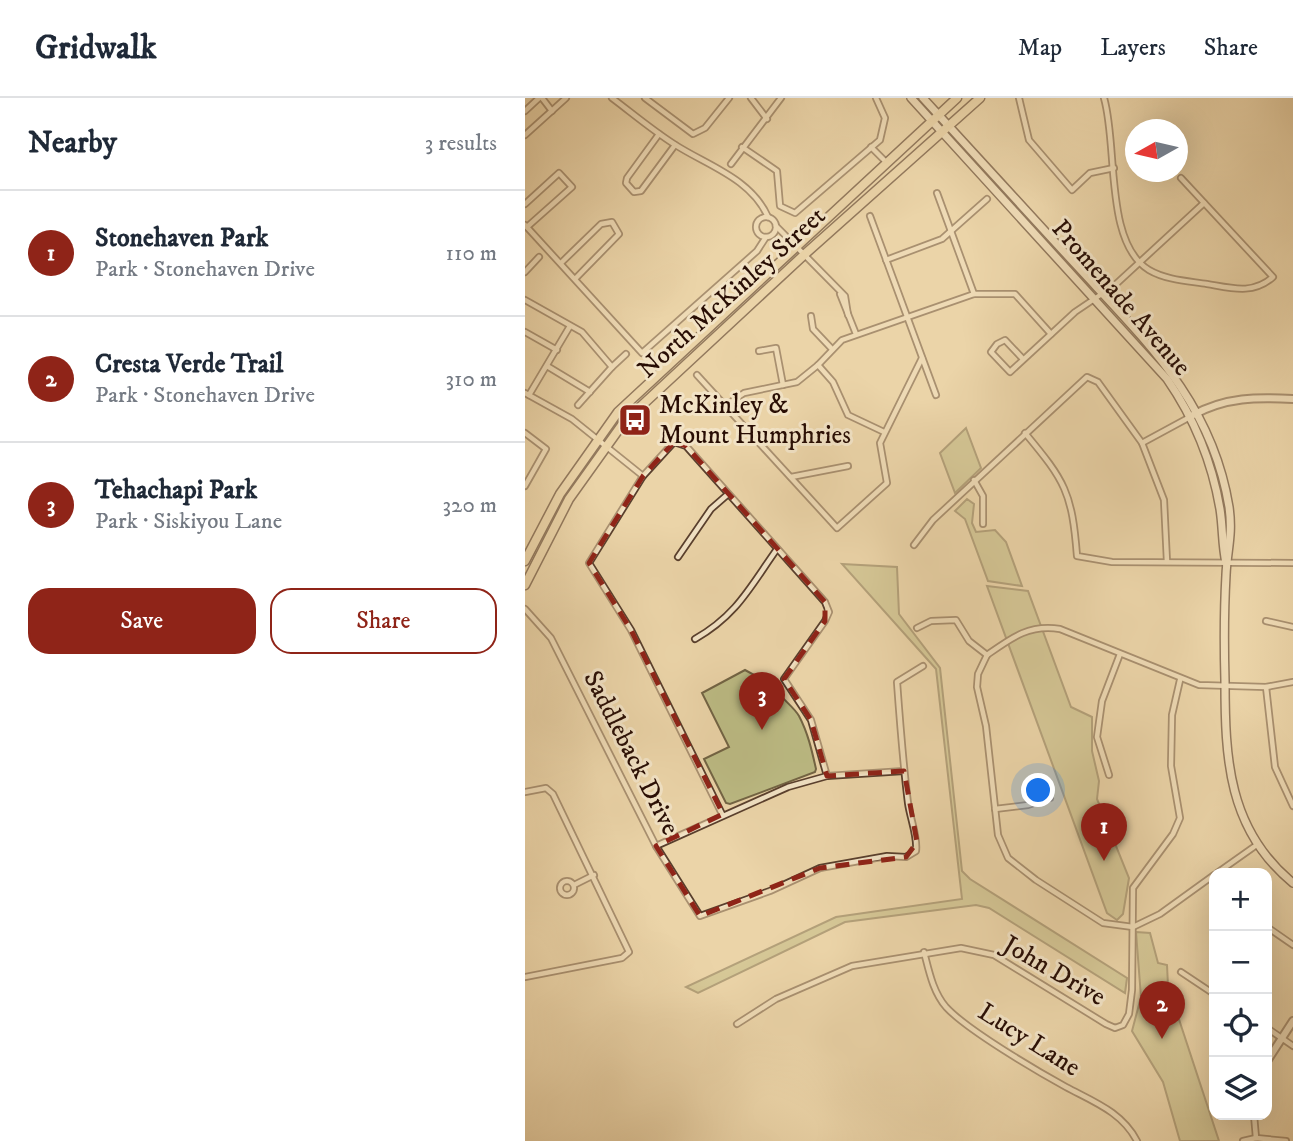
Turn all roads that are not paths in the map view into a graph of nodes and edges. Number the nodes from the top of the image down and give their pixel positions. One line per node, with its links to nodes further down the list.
1 (540, 98): 15 (street); 16 (street)
2 (566, 98): 16 (street)
3 (612, 98): 20 (street)
4 (645, 98): 5 (street)
5 (730, 98)
6 (781, 98): 18 (street)
7 (876, 98): 24 (street)
8 (911, 98): 17 (main road, Promenade Avenue)
9 (923, 98): 17 (main road, Promenade Avenue)
10 (957, 98): 17 (main road, North McKinley Street)
11 (980, 98): 19 (main road, North McKinley Street)
12 (1019, 98): 27 (street)
13 (1104, 98): 27 (street)
14 (753, 99): 18 (street)
15 (525, 111)
16 (552, 111): 21 (street)
17 (936, 118): 19 (main road, Promenade Avenue); 25 (main road, North McKinley Street)
18 (767, 119): 23 (street)
19 (945, 128): 40 (main road, North McKinley Street); 47 (main road, Promenade Avenue); 49 (main road, Promenade Avenue)
20 (660, 134): 22 (street); 22 (street)
21 (525, 135)
22 (674, 145): 34 (street)
23 (742, 147): 24 (street); 26 (street)
24 (871, 147): 25 (street)
25 (887, 163): 39 (main road, North McKinley Street)
26 (731, 164)
27 (1114, 168): 43 (street)
28 (1185, 182): 31 (street)
29 (937, 193): 37 (street)
30 (988, 199): 37 (street)
31 (1203, 203): 43 (street); 43 (street)
32 (525, 204): 35 (street)
33 (870, 216): 42 (street)
34 (768, 217): 36 (street); 38 (street)
35 (526, 226): 44 (street)
36 (776, 226): 38 (street); 39 (street)
37 (951, 232): 42 (street); 48 (street)
38 (766, 237): 46 (street)
39 (797, 246): 40 (street); 78 (main road, North McKinley Street)
40 (805, 254): 55 (street); 80 (main road, North McKinley Street)
41 (539, 257): 45 (street)
42 (886, 260): 52 (street)
43 (1138, 262): 47 (street)
44 (561, 263): 46 (street); 46 (street)
45 (525, 272)
46 (576, 278)
47 (1102, 293): 49 (street); 74 (main road, Promenade Avenue)
48 (974, 294): 52 (street); 56 (street)
49 (1094, 297): 56 (street); 74 (main road, Promenade Avenue)
50 (526, 303): 53 (street)
51 (811, 316): 57 (street)
52 (908, 319): 55 (street); 61 (street)
53 (570, 326): 58 (street); 65 (street)
54 (525, 332): 58 (street)
55 (856, 334): 57 (street)
56 (1051, 334): 62 (street)
57 (831, 348): 63 (street)
58 (557, 350): 64 (street)
59 (758, 351): 67 (street)
60 (626, 354): 65 (street)
61 (922, 358): 70 (street); 75 (street)
62 (1024, 359): 62 (street)
63 (818, 365): 67 (street); 75 (street)
64 (547, 366): 68 (street); 69 (street)
65 (612, 367): 68 (street)
66 (697, 375): 73 (street)
67 (783, 385): 73 (street)
68 (590, 392): 72 (street)
69 (527, 394): 78 (street)
70 (936, 395)
71 (1293, 399): 74 (street)
72 (578, 405)
73 (725, 406): 83 (street)
74 (1195, 415): 79 (street); 94 (main road, Promenade Avenue)
75 (884, 432): 83 (street)
76 (525, 433): 85 (street)
77 (1025, 433): 79 (street); 84 (street); 92 (street)
78 (596, 439): 80 (street); 91 (main road, North McKinley Street)
79 (1142, 443): 92 (street)
80 (605, 447): 82 (street); 95 (main road, North McKinley Street)
81 (848, 466): 83 (street)
82 (643, 476): 86 (street); 115 (street)
83 (790, 478)
84 (974, 480): 87 (street); 88 (street)
85 (525, 486)
86 (727, 495): 89 (street); 90 (street)
87 (983, 524)
88 (914, 545)
89 (777, 549): 100 (street); 110 (street)
90 (678, 557)
91 (525, 561)
92 (1167, 562): 94 (street)
93 (1293, 563): 94 (street)
94 (1226, 564): 106 (main road, Promenade Avenue)
95 (525, 585)
96 (525, 609): 117 (street, Saddleback Drive)
97 (1266, 621): 98 (street)
98 (1293, 627)
99 (917, 628): 102 (street)
100 (695, 639)
101 (1120, 653): 102 (street); 104 (street); 109 (street)
102 (987, 655): 114 (street)
103 (923, 666): 108 (street)
104 (1180, 680): 106 (street); 123 (street)
105 (1293, 682): 107 (street)
106 (1224, 687): 107 (street); 116 (main road, Promenade Avenue)
107 (1266, 687): 113 (street)
108 (904, 771): 110 (street); 117 (street, Saddleback Drive)
109 (1109, 775)
110 (827, 776): 115 (street)
111 (525, 792): 119 (street)
112 (1050, 797): 114 (street)
113 (1293, 806)
114 (995, 809): 123 (street)
115 (722, 814): 117 (street)
116 (1258, 844): 118 (street); 121 (main road, Promenade Avenue)
117 (656, 846)
118 (1224, 868)
119 (594, 875): 122 (street); 128 (street)
120 (1209, 879): 123 (street)
121 (1293, 883)
122 (574, 885)
123 (1133, 926): 126 (street, John Drive)
124 (1272, 930): 125 (street)
125 (1293, 945)
126 (924, 952): 131 (street, John Drive); 138 (street, Lucy Lane)
127 (1181, 972): 129 (street)
128 (525, 977)
129 (1209, 991)
130 (1293, 1021): 133 (street)
131 (737, 1024)
132 (1272, 1031): 133 (street)
133 (1282, 1038): 134 (street); 135 (street)
134 (1293, 1046)
135 (1270, 1057)
136 (1254, 1120): 137 (street)
137 (1256, 1138): 139 (street); 140 (street)
138 (1137, 1141)
139 (1243, 1141)
140 (1286, 1141)

